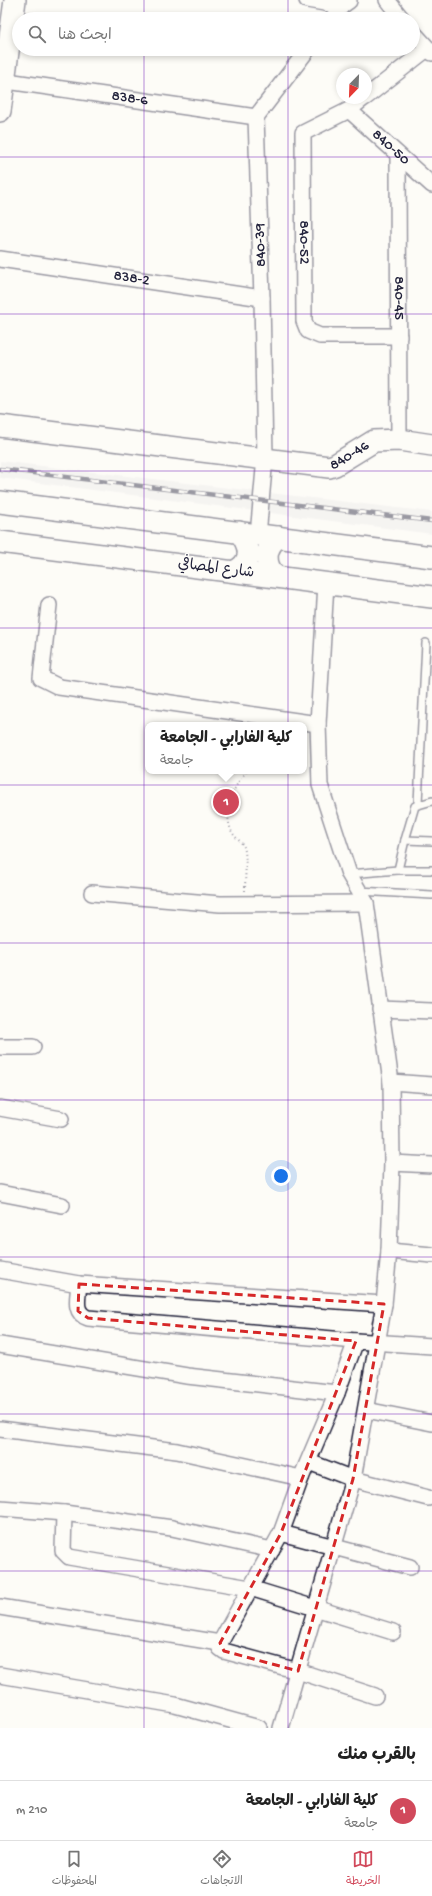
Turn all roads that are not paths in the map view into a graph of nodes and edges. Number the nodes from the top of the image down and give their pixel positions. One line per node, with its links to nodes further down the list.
1 (15, 0): 5 (main road)
2 (307, 0): 4 (street)
3 (387, 0): 7 (street)
4 (346, 3): 6 (street)
5 (13, 12)
6 (338, 12)
7 (396, 12)
8 (12, 19): 12 (main road)
9 (420, 40): 10 (street)
10 (429, 51): 13 (street, 840-52)
11 (303, 56): 17 (street)
12 (2, 81): 16 (main road); 17 (street, 838-6)
13 (372, 92)
14 (356, 104): 15 (street, 840-52)
15 (349, 110): 18 (street, 840-50); 22 (street, 840-52)
16 (0, 111)
17 (256, 116): 21 (street, 840-39)
18 (398, 156): 19 (street, 840-50); 22 (street, 840-45)
19 (432, 185)
20 (0, 259): 21 (street, 838-2)
21 (262, 298): 26 (street, 840-39)
22 (399, 336): 24 (street, 840-45)
23 (0, 426): 26 (main road, 840-46)
24 (399, 440): 25 (main road, 840-46); 26 (main road, 840-46)
25 (432, 445)
26 (265, 458): 28 (street, 840-39)
27 (0, 502): 28 (main road)
28 (258, 535): 30 (main road); 31 (main road); 32 (main road)
29 (0, 542): 31 (main road, شارع المصافي)
30 (432, 557)
31 (235, 571): 32 (main road, شارع المصافي)
32 (275, 576): 33 (main road, شارع المصافي)
33 (326, 583): 34 (main road, شارع المصافي); 39 (street)
34 (432, 597)
35 (50, 605): 37 (street)
36 (426, 643): 41 (lane)
37 (304, 722)
38 (307, 722): 39 (street)
39 (318, 724): 46 (street)
40 (432, 801): 41 (lane)
41 (418, 803): 42 (lane)
42 (405, 840): 43 (lane); 44 (lane)
43 (432, 841)
44 (398, 870): 45 (lane); 46 (lane)
45 (432, 870)
46 (349, 874): 49 (street)
47 (92, 893): 49 (street)
48 (432, 895): 49 (lane)
49 (362, 897): 50 (street)
50 (380, 1009): 51 (street); 54 (street)
51 (432, 1011)
52 (0, 1046): 53 (street)
53 (33, 1047)
54 (391, 1082): 55 (street); 58 (street)
55 (432, 1085)
56 (0, 1108): 57 (street)
57 (61, 1119)
58 (392, 1163): 59 (street); 62 (street)
59 (432, 1165)
60 (0, 1193): 61 (street)
61 (62, 1205)
62 (389, 1252): 63 (street); 66 (street)
63 (432, 1255)
64 (0, 1270): 65 (street)
65 (79, 1284): 66 (street); 67 (street)
66 (384, 1304): 68 (street)
67 (356, 1341): 68 (street); 71 (street)
68 (378, 1341): 70 (street); 72 (street)
69 (0, 1345): 71 (street)
70 (432, 1346)
71 (337, 1392): 75 (street)
72 (366, 1410): 73 (street); 77 (street)
73 (432, 1423)
74 (0, 1429): 76 (street)
75 (309, 1462): 76 (street); 77 (street)
76 (301, 1478): 81 (street)
77 (353, 1479): 78 (street); 82 (street)
78 (428, 1498)
79 (0, 1508): 80 (street)
80 (64, 1513): 83 (street); 85 (street)
81 (281, 1533): 82 (street); 83 (street)
82 (334, 1548): 84 (street); 87 (street)
83 (272, 1550): 85 (street)
84 (410, 1567)
85 (250, 1588): 87 (street); 89 (street)
86 (0, 1607): 89 (street)
87 (316, 1607): 88 (street); 90 (street)
88 (393, 1632)
89 (220, 1643): 90 (street)
90 (298, 1671): 92 (street); 94 (street)
91 (0, 1675): 93 (street)
92 (375, 1696)
93 (259, 1728)
94 (281, 1728)

